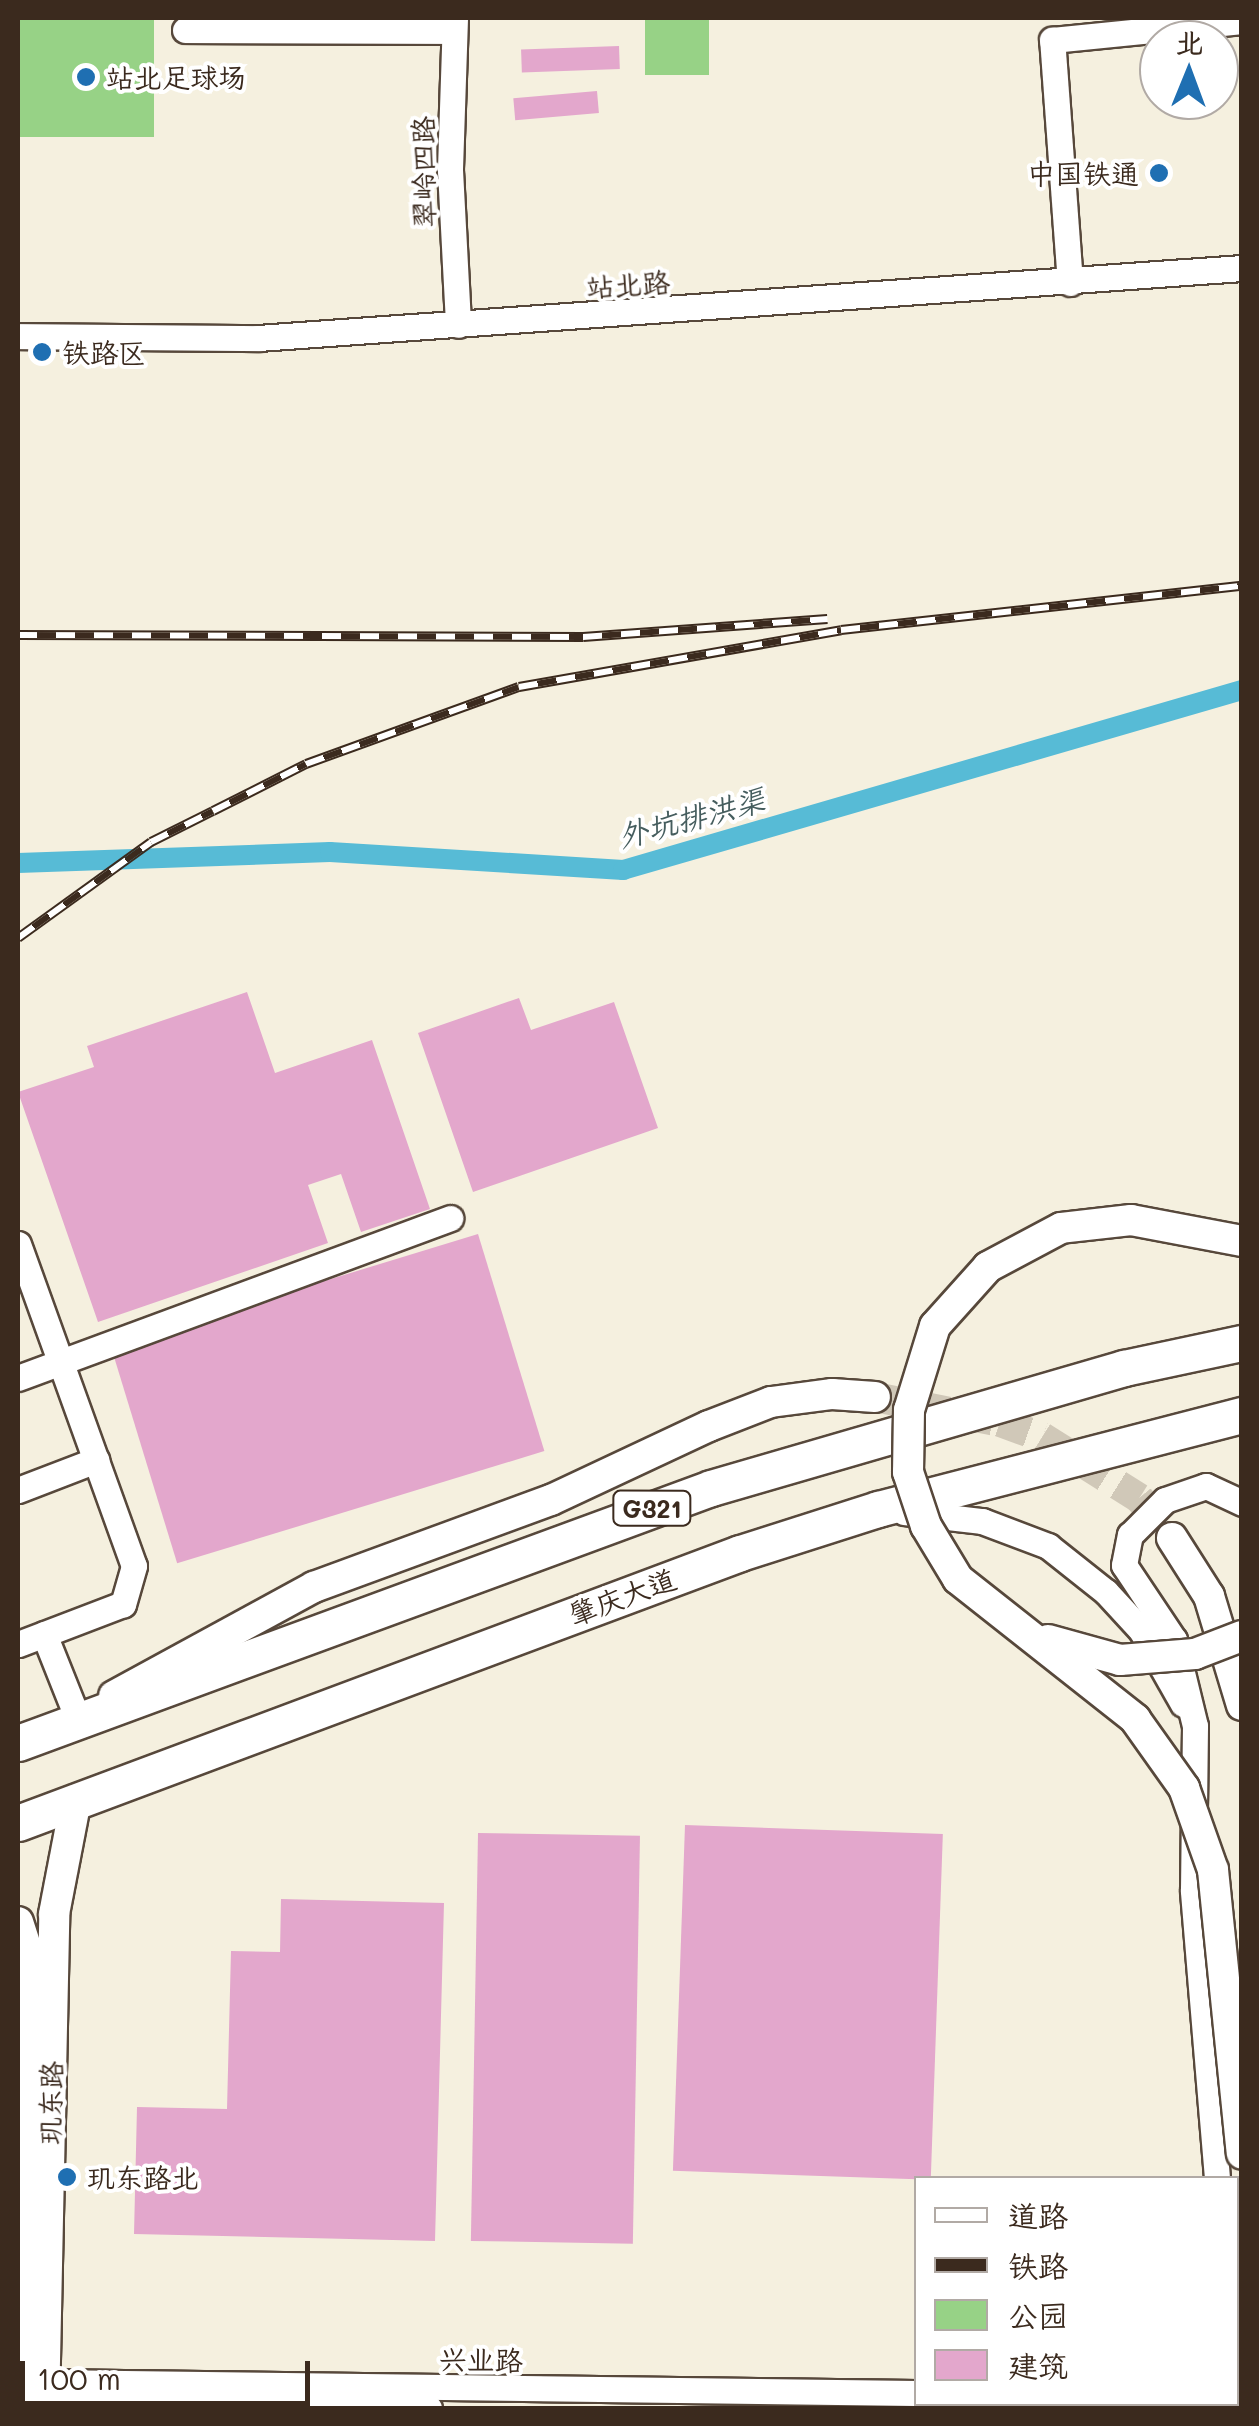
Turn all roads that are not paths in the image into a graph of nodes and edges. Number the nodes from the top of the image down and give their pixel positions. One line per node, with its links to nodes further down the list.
1 (1242, 21): 5 (street)
2 (455, 24): 3 (street); 6 (street, 翠岭四路)
3 (185, 30)
4 (1242, 268): 5 (street, 站北路)
5 (1070, 283): 6 (street, 站北路)
6 (458, 326): 7 (street, 站北路)
7 (18, 336)
8 (450, 1218): 12 (street)
9 (1242, 1242): 21 (main road, bridge)
10 (18, 1244): 12 (street)
11 (1242, 1343): 26 (highway, G321)
12 (60, 1362): 13 (street); 16 (street)
13 (18, 1378)
14 (876, 1397): 26 (main road)
15 (1242, 1415): 19 (highway, 肇庆大道 / G321)
16 (96, 1460): 17 (street); 22 (street)
17 (18, 1490)
18 (1242, 1503): 27 (street)
19 (878, 1509): 27 (street); 29 (highway, 肇庆大道 / G321)
20 (1172, 1538): 25 (main road)
21 (999, 1618): 23 (main road, bridge); 32 (main road, bridge)
22 (44, 1634): 24 (street); 26 (street)
23 (1242, 1636)
24 (18, 1644)
25 (1242, 1705)
26 (77, 1717): 28 (highway, G321)
27 (1195, 1726): 33 (street)
28 (18, 1743)
29 (76, 1800): 30 (highway, 肇庆大道 / G321); 35 (main road, 玑东路)
30 (18, 1823)
31 (18, 1922): 35 (main road, 玑东路)
32 (1242, 2154)
33 (1217, 2176)
34 (914, 2393): 36 (street, 兴业路)
35 (38, 2400): 36 (street, 兴业路); 37 (street, 兴业路)
36 (679, 2400)
37 (429, 2408)

